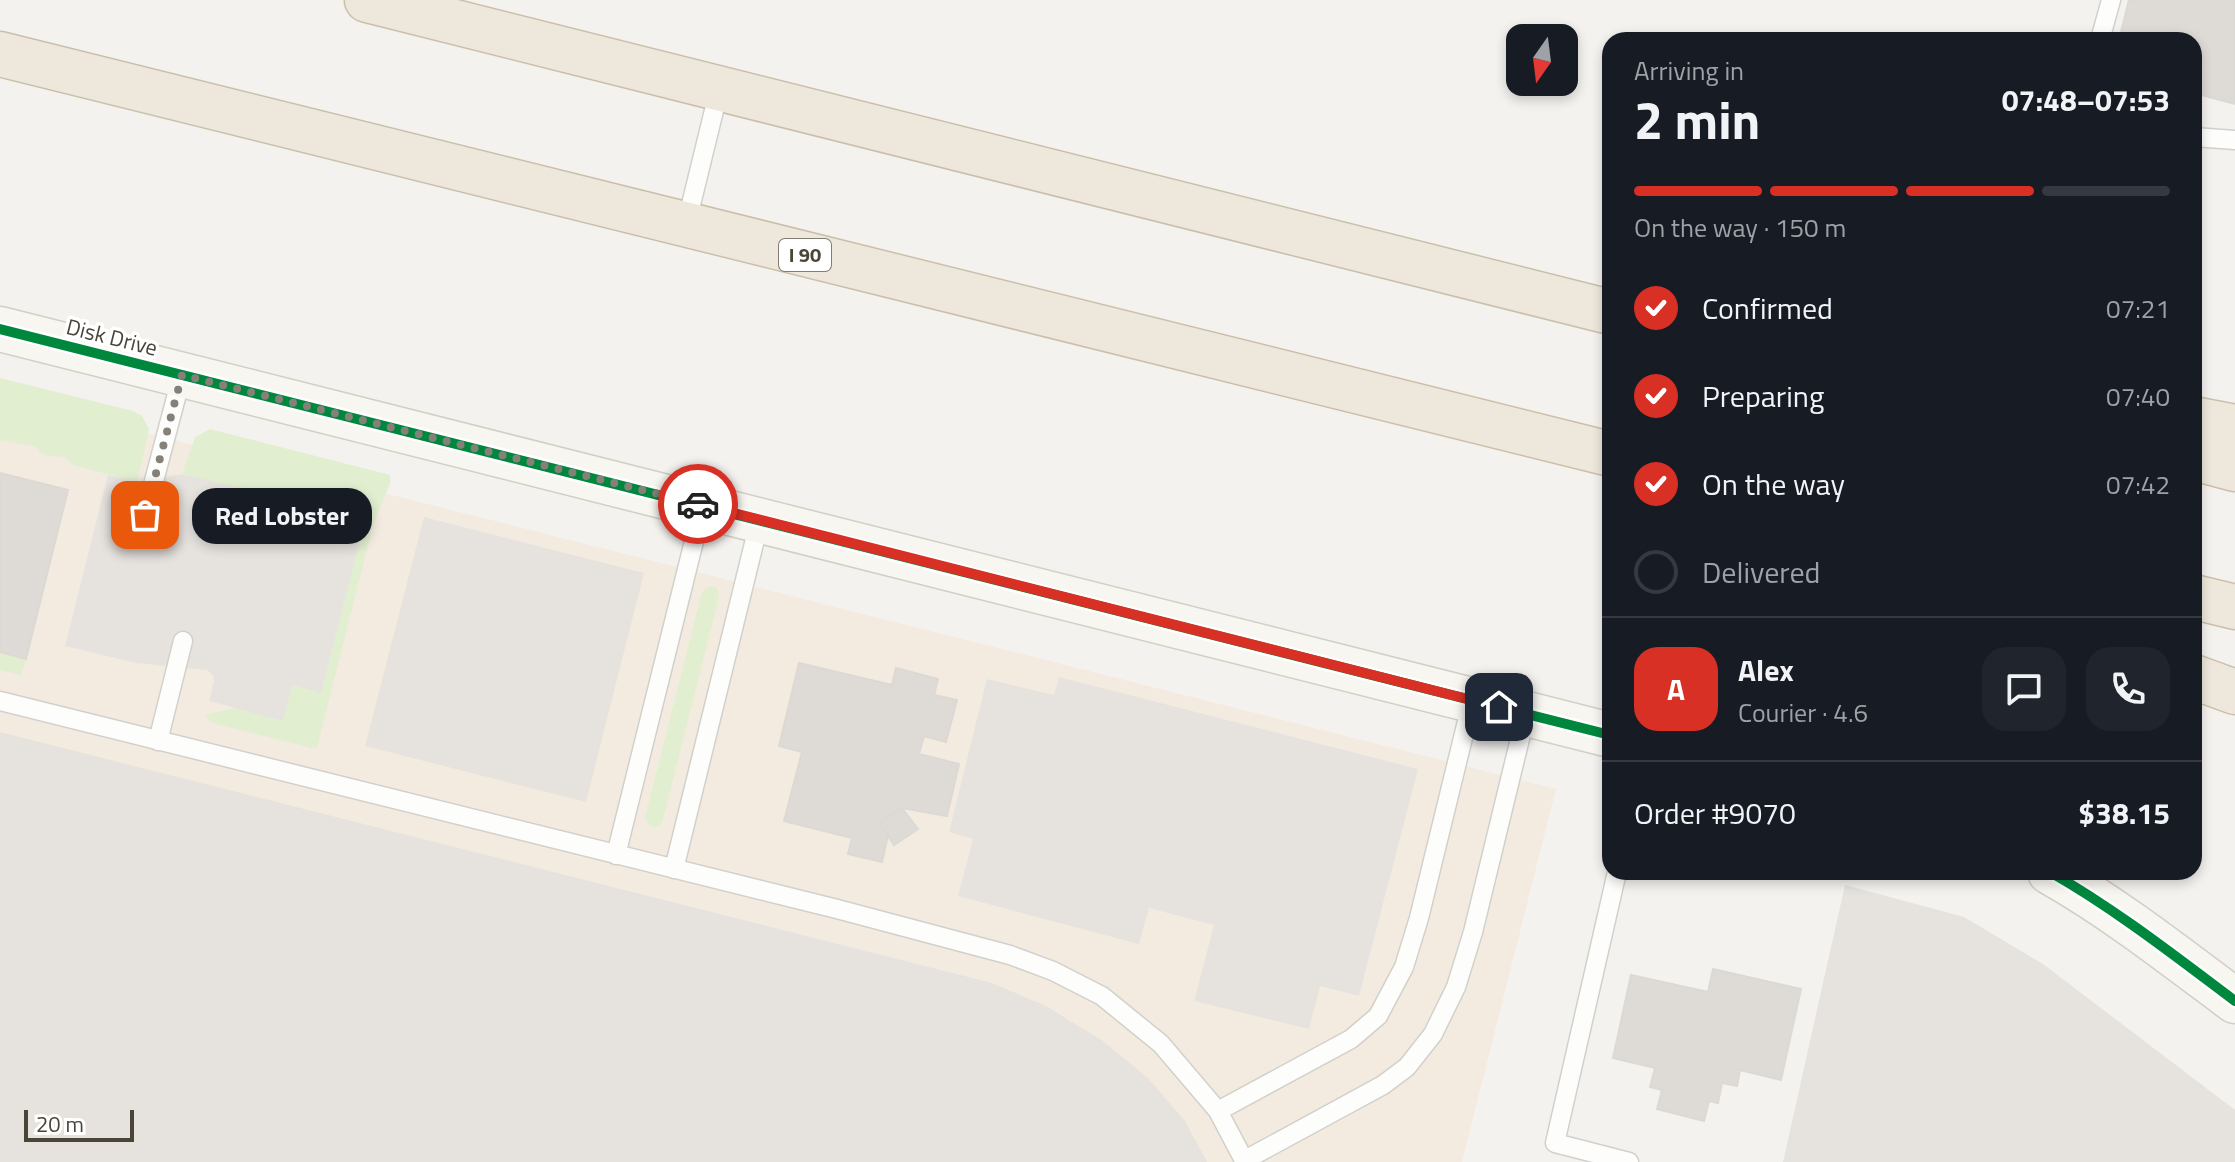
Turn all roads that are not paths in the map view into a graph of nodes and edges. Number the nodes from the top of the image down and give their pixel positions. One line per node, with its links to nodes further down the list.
1 (367, 0): 5 (highway)
2 (2111, 0): 3 (lane)
3 (2102, 32)
4 (0, 54): 8 (highway, I 90)
5 (719, 90): 8 (lane); 9 (highway)
6 (2202, 138): 7 (lane)
7 (2235, 140)
8 (686, 225): 12 (highway, I 90)
9 (1602, 310)
10 (0, 329): 11 (street, Disk Drive)
11 (182, 375): 19 (street, Disk Drive); 20 (lane)
12 (1392, 401): 15 (highway, I 90); 17 (highway)
13 (2202, 421): 14 (highway)
14 (2235, 427)
15 (1602, 452)
16 (2202, 460): 18 (highway)
17 (1602, 466)
18 (2235, 469)
19 (703, 505): 21 (street, Disk Drive); 32 (lane)
20 (145, 515)
21 (760, 519): 28 (street, Disk Drive); 33 (lane)
22 (2202, 599): 23 (highway)
23 (2235, 607)
24 (183, 641): 31 (lane)
25 (2202, 680): 26 (highway)
26 (2235, 692)
27 (0, 701): 31 (lane)
28 (1472, 701): 29 (street, Disk Drive); 37 (lane)
29 (1526, 714): 30 (street, Disk Drive); 38 (lane)
30 (1602, 733)
31 (158, 741): 32 (lane)
32 (616, 855): 33 (lane)
33 (674, 869): 37 (lane)
34 (1615, 880): 39 (lane)
35 (2064, 880): 36 (street)
36 (2235, 1001)
37 (1218, 1111): 38 (lane)
38 (1245, 1161)
39 (1629, 1162)

